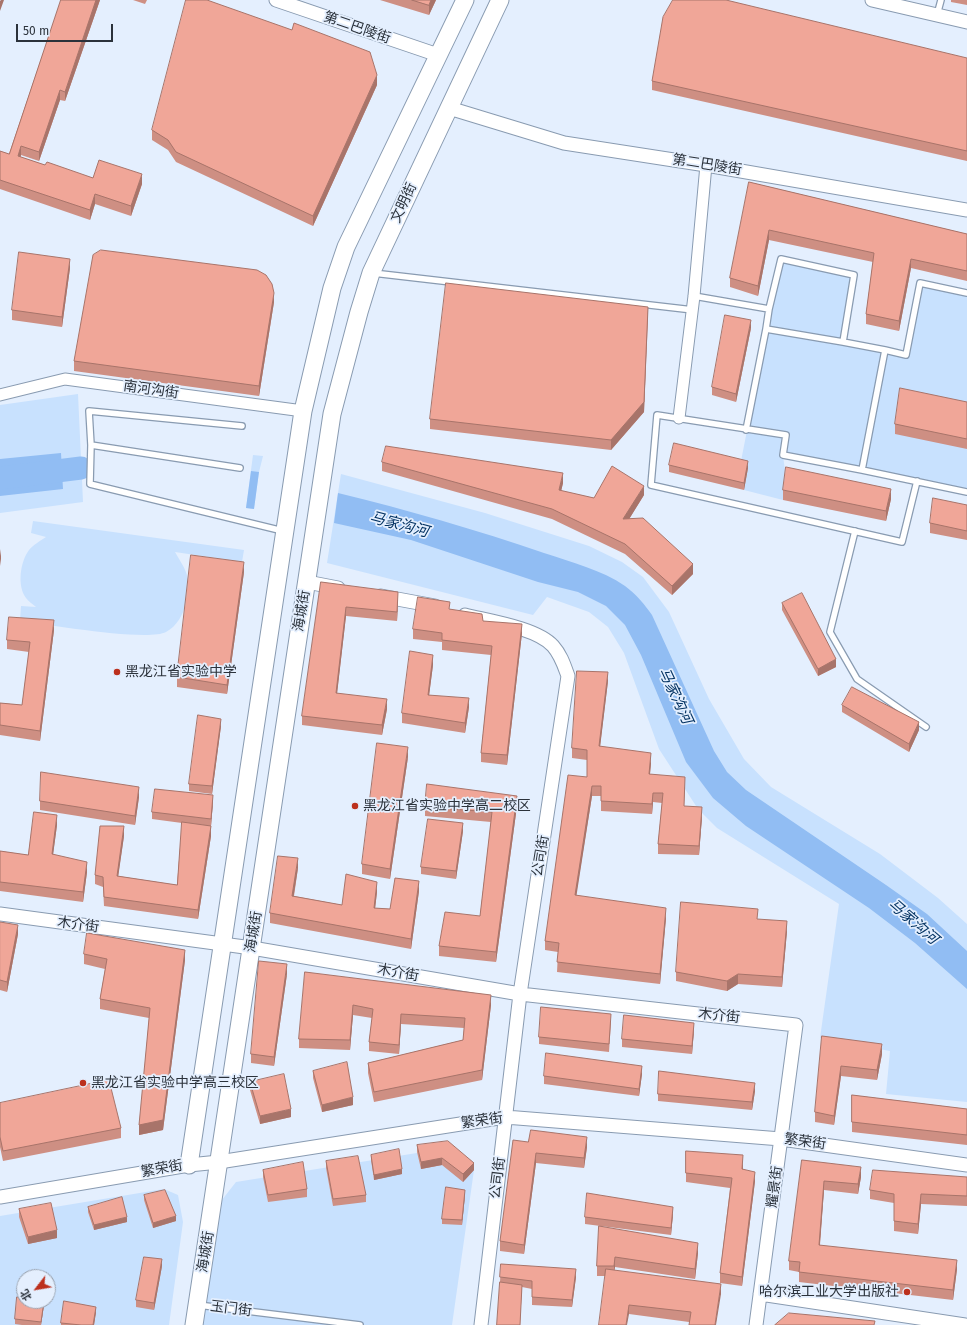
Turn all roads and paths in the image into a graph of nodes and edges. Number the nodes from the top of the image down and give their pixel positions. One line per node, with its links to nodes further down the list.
1 (276, 0): 8 (street, 第二巴陵街)
2 (465, 0): 8 (main road)
3 (500, 0): 9 (main road, 文明街)
4 (872, 0): 6 (street)
5 (941, 0): 6 (lane)
6 (937, 15): 7 (street)
7 (967, 22)
8 (438, 55): 21 (main road)
9 (449, 108): 10 (street, 第二巴陵街); 12 (main road, 文明街)
10 (706, 165): 11 (street, 第二巴陵街); 14 (street)
11 (967, 210)
12 (371, 273): 16 (lane); 22 (main road, 文明街)
13 (967, 293): 19 (lane)
14 (694, 296): 15 (lane); 16 (street)
15 (770, 309): 17 (lane); 18 (lane)
16 (692, 310): 23 (street)
17 (766, 330): 18 (lane); 25 (lane)
18 (842, 342): 19 (lane)
19 (885, 350): 28 (lane)
20 (0, 395): 21 (street, 南河沟街)
21 (303, 411): 32 (main road, 海城街)
22 (332, 414): 33 (main road, 海城街)
23 (679, 418): 25 (lane); 31 (lane)
24 (242, 426): 26 (lane)
25 (746, 430): 28 (lane)
26 (91, 445): 27 (lane); 32 (lane)
27 (240, 468)
28 (862, 470): 29 (lane)
29 (917, 481): 30 (lane); 31 (lane)
30 (967, 492)
31 (855, 531): 36 (lane)
32 (285, 532): 38 (main road, 海城街)
33 (307, 582): 34 (street); 39 (main road, 海城街)
34 (353, 590)
35 (368, 594): 40 (street, 公司街)
36 (926, 727)
37 (0, 914): 38 (street, 木介街)
38 (222, 944): 39 (street, 木介街); 45 (main road, 海城街)
39 (252, 948): 40 (street, 木介街); 44 (main road, 海城街)
40 (520, 994): 41 (street, 木介街); 42 (street, 公司街)
41 (796, 1025): 43 (street, 耀景街)
42 (505, 1117): 43 (street, 繁荣街); 44 (street, 繁荣街); 52 (street, 公司街)
43 (781, 1139): 46 (street, 繁荣街); 48 (street, 耀景街)
44 (219, 1162): 45 (street, 繁荣街); 49 (main road, 海城街)
45 (189, 1165): 47 (street, 繁荣街)
46 (967, 1165)
47 (0, 1197)
48 (760, 1294): 53 (street, 耀景街); 54 (street)
49 (198, 1305): 50 (main road, 海城街); 51 (lane, 玉门街)
50 (194, 1325)
51 (360, 1325)
52 (481, 1325)
53 (756, 1325)
54 (965, 1325)

